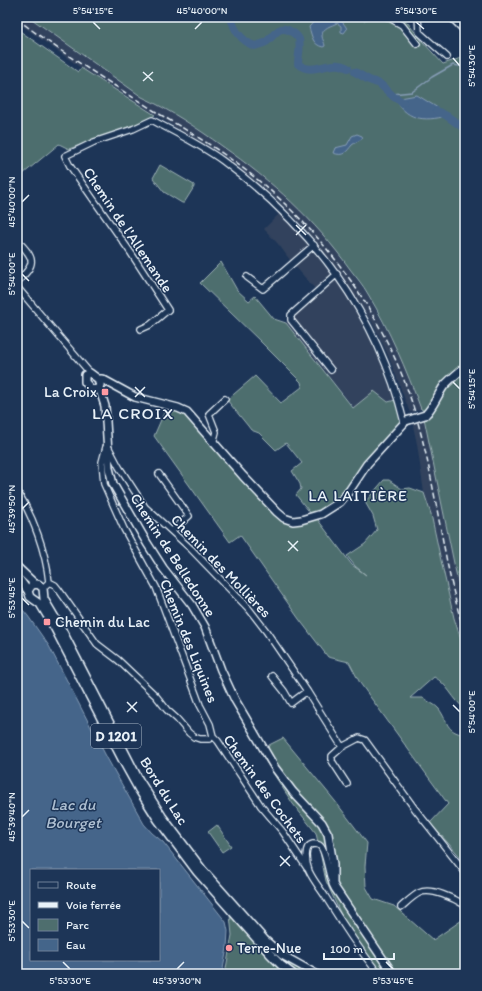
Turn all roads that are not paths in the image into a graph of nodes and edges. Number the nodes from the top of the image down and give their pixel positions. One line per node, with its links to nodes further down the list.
1 (388, 17): 5 (street)
2 (418, 17): 6 (street)
3 (454, 19): 4 (main road)
4 (465, 29)
5 (417, 44)
6 (447, 57)
7 (17, 240): 11 (street)
8 (314, 245): 9 (street); 10 (street); 13 (street, Chemin de l'Allemande)
9 (337, 274): 15 (street); 19 (street)
10 (247, 277)
11 (17, 282)
12 (17, 286): 16 (street)
13 (141, 329)
14 (465, 367): 19 (main road, bridge)
15 (331, 370)
16 (88, 374): 17 (main road); 17 (main road, Chemin de Belledonne)
17 (98, 385): 20 (main road); 21 (main road, Chemin de Belledonne)
18 (225, 399): 20 (street)
19 (405, 422): 20 (main road)
20 (213, 443)
21 (107, 444): 24 (street, Chemin des Mollières); 34 (street, Chemin des Liquines); 40 (main road, Chemin de Belledonne)
22 (159, 474): 24 (street)
23 (17, 491): 27 (street)
24 (172, 531): 33 (street, Chemin des Mollières)
25 (17, 568): 28 (main road)
26 (17, 576): 29 (main road)
27 (49, 582): 30 (street); 34 (street, Chemin des Cochets)
28 (35, 584): 29 (main road); 30 (main road)
29 (28, 591): 31 (main road)
30 (44, 592): 31 (main road); 37 (main road, Bord du Lac / D 1201)
31 (36, 601): 37 (main road, Bord du Lac / D 1201)
32 (272, 676): 33 (street)
33 (307, 691): 35 (street, Chemin des Mollières)
34 (213, 736): 38 (street, Chemin des Cochets)
35 (342, 747): 36 (street); 39 (street)
36 (347, 784)
37 (199, 870): 43 (main road, D 1201); 44 (main road, D 1201)
38 (308, 870): 40 (street, Chemin des Cochets); 45 (street, Chemin des Cochets)
39 (465, 872)
40 (333, 884): 46 (main road)
41 (465, 905): 42 (street)
42 (401, 907)
43 (293, 974)
44 (316, 974)
45 (379, 974)
46 (393, 974)

